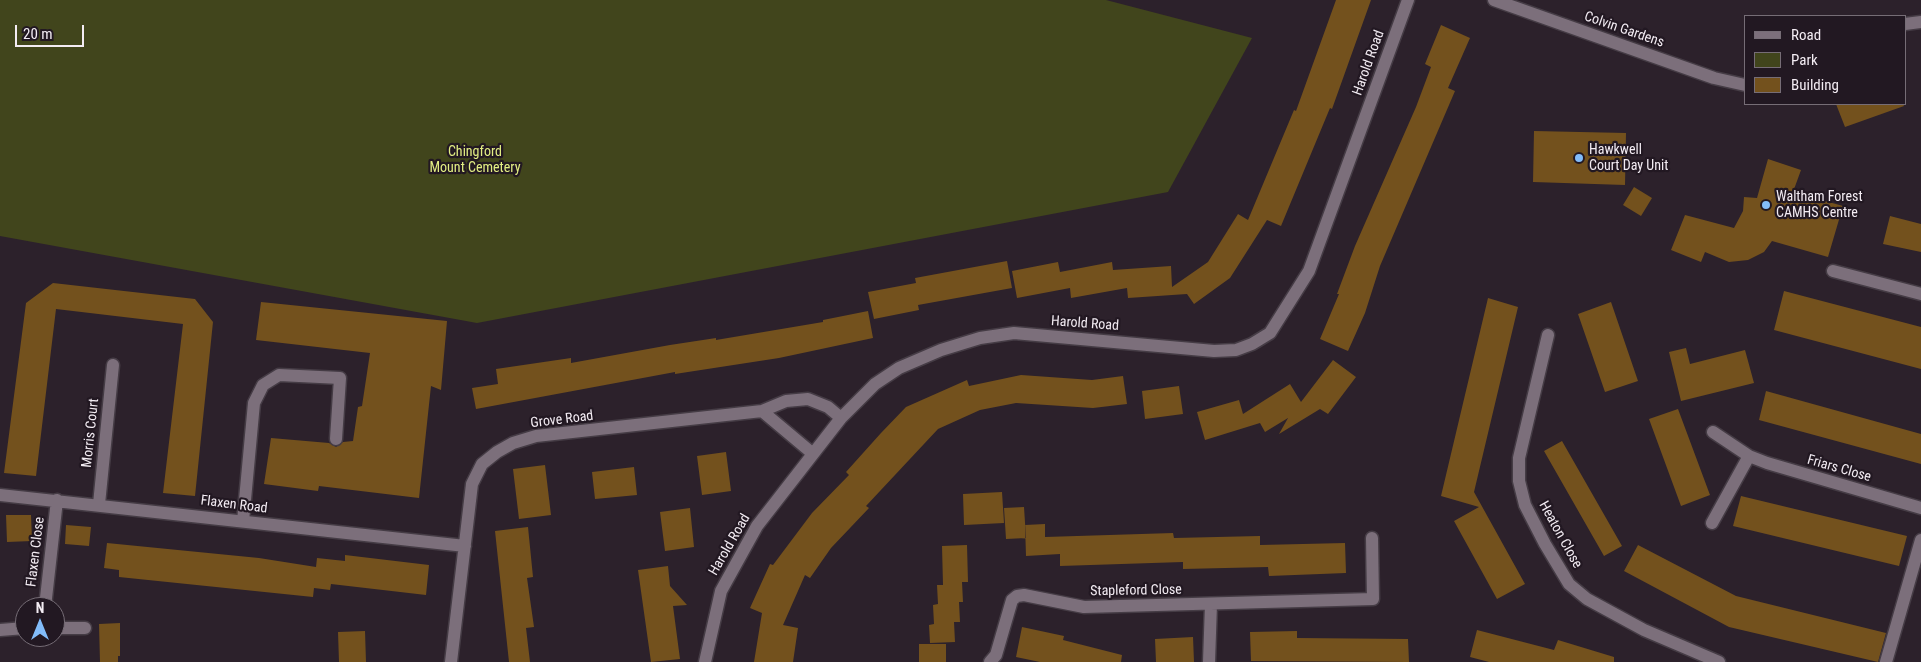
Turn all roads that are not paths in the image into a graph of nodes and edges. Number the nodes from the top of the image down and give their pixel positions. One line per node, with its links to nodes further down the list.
1 (1408, 0): 11 (street, Harold Road)
2 (1494, 0): 5 (street, Colvin Gardens)
3 (1921, 22): 4 (street)
4 (1906, 24)
5 (1744, 84)
6 (1833, 271): 7 (street)
7 (1921, 294)
8 (1548, 335): 35 (street, Heaton Close)
9 (113, 366): 18 (street, Morris Court)
10 (762, 411): 11 (street, Grove Road); 14 (street); 24 (street, Grove Road)
11 (841, 418): 14 (street, Harold Road)
12 (1713, 432): 15 (street, Friars Close)
13 (336, 439): 20 (street)
14 (812, 453): 32 (street, Harold Road)
15 (1749, 456): 19 (street, Friars Close); 21 (street)
16 (0, 495): 17 (street, Flaxen Road)
17 (57, 500): 18 (street, Flaxen Road); 25 (street, Flaxen Close)
18 (98, 504): 20 (street, Flaxen Road)
19 (1921, 508)
20 (243, 521): 24 (street, Flaxen Road)
21 (1712, 523)
22 (1372, 538): 26 (street, Stapleford Close)
23 (1921, 540): 36 (street)
24 (465, 546): 31 (street, Grove Road)
25 (46, 597)
26 (1210, 604): 33 (street, Stapleford Close); 34 (street)
27 (65, 628): 28 (street)
28 (85, 628)
29 (15, 629): 30 (street)
30 (0, 630)
31 (451, 662)
32 (705, 662)
33 (990, 662)
34 (1209, 662)
35 (1719, 662)
36 (1886, 662)

